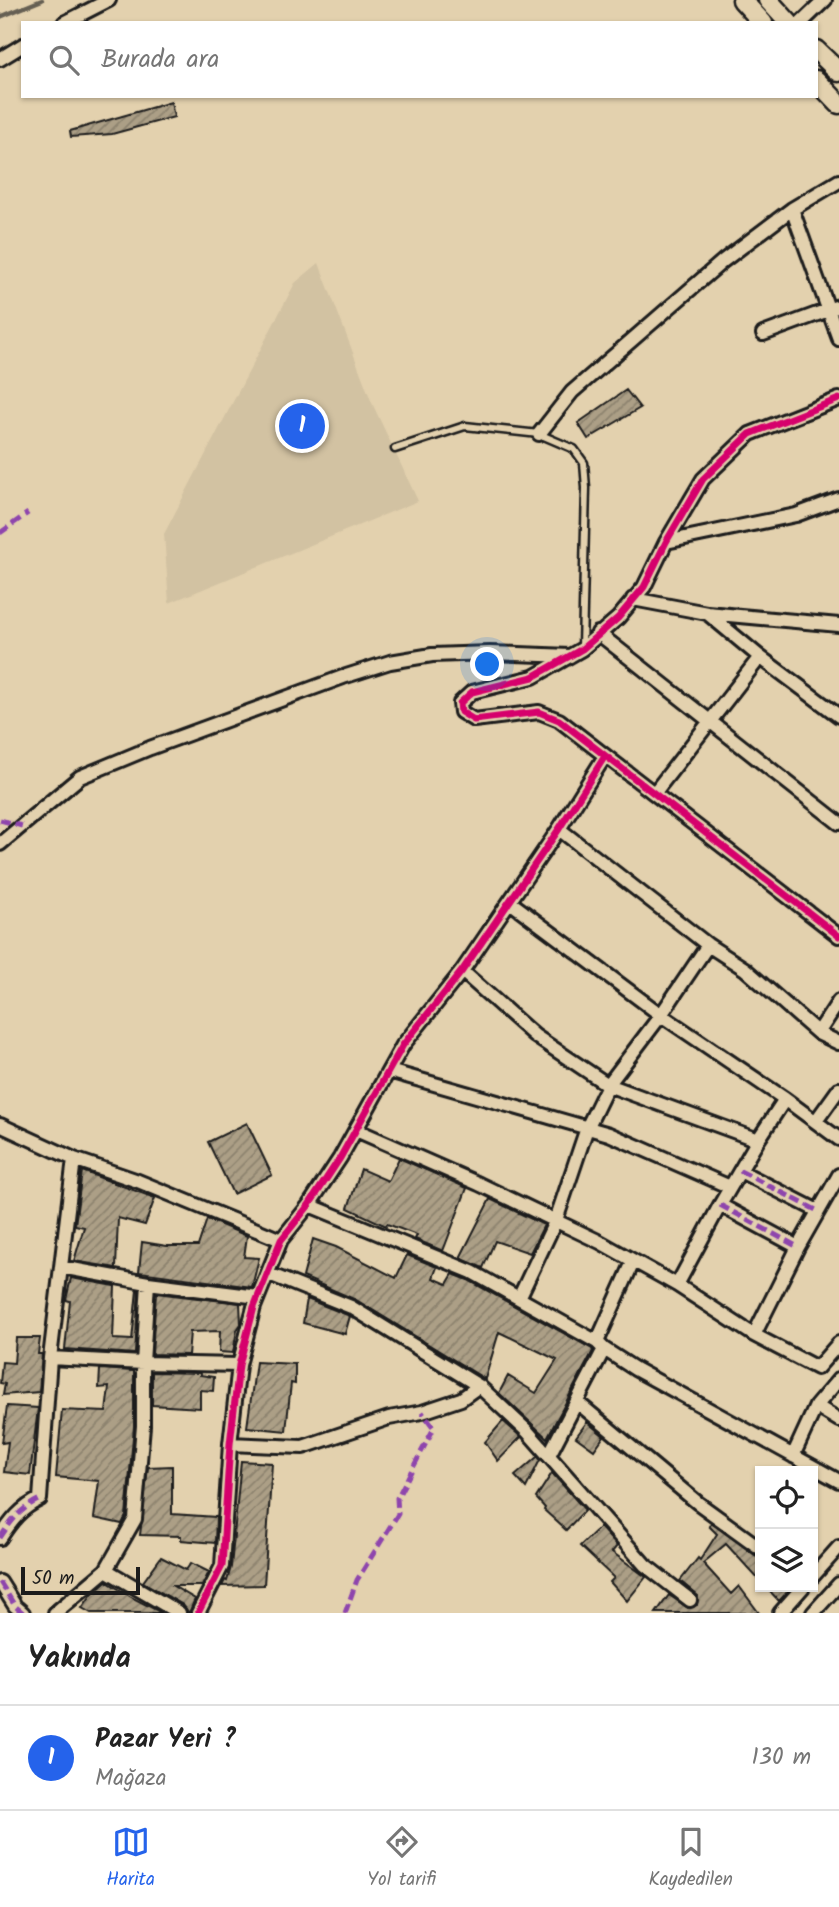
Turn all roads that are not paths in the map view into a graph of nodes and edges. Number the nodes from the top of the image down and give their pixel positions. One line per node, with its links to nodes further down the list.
1 (109, 0): 5 (street)
2 (741, 0): 6 (main road)
3 (768, 0): 7 (main road)
4 (825, 0): 8 (street)
5 (68, 21)
6 (761, 21)
7 (787, 21)
8 (803, 21)
9 (21, 46): 11 (street)
10 (818, 52): 12 (main road)
11 (0, 59)
12 (839, 72)
13 (818, 82): 14 (main road)
14 (839, 104)
15 (839, 181): 16 (street)
16 (792, 209): 17 (street); 21 (street)
17 (834, 307): 18 (street); 19 (street)
18 (763, 334)
19 (839, 339)
20 (839, 399): 24 (street)
21 (539, 434): 22 (lane); 29 (lane)
22 (396, 449)
23 (839, 499): 24 (street)
24 (666, 541): 25 (street)
25 (633, 599): 26 (street); 28 (street)
26 (707, 613): 27 (street); 30 (street)
27 (839, 625)
28 (598, 633): 29 (street); 32 (street)
29 (577, 653): 33 (street); 37 (street)
30 (760, 657): 31 (street); 32 (street)
31 (839, 716)
32 (711, 721): 34 (street); 35 (street)
33 (606, 756): 34 (street); 36 (street)
34 (655, 792): 39 (street)
35 (839, 823)
36 (559, 830): 38 (street); 40 (street)
37 (0, 844)
38 (510, 902): 41 (street); 43 (street)
39 (839, 936)
40 (708, 945): 43 (street); 44 (street)
41 (462, 971): 46 (street); 47 (street)
42 (839, 1001): 44 (street)
43 (661, 1015): 47 (street); 49 (street)
44 (818, 1033): 45 (street)
45 (839, 1043)
46 (389, 1071): 52 (street); 53 (street)
47 (608, 1085): 52 (street); 55 (street)
48 (839, 1089): 50 (street)
49 (785, 1098): 50 (street); 55 (street)
50 (816, 1121): 54 (street)
51 (0, 1125): 56 (street)
52 (587, 1128): 59 (street); 63 (street)
53 (356, 1130): 60 (street); 63 (street)
54 (839, 1139)
55 (758, 1140): 57 (street)
56 (74, 1159): 64 (street); 67 (street)
57 (740, 1171): 59 (street); 62 (street)
58 (839, 1175): 62 (street)
59 (730, 1187): 61 (street)
60 (309, 1205): 64 (street); 72 (street)
61 (720, 1205): 65 (street); 70 (street)
62 (818, 1211): 65 (street)
63 (556, 1220): 66 (street); 72 (street)
64 (281, 1240): 68 (street)
65 (798, 1247): 73 (street)
66 (633, 1262): 70 (street); 75 (street)
67 (61, 1267): 69 (street); 76 (street)
68 (269, 1274): 71 (street); 80 (street)
69 (148, 1283): 71 (street); 77 (street)
70 (677, 1285): 73 (street)
71 (258, 1297): 78 (street)
72 (519, 1298): 75 (street)
73 (754, 1335): 74 (street)
74 (839, 1343)
75 (600, 1345): 81 (street); 86 (street)
76 (50, 1359): 77 (street); 88 (street)
77 (142, 1363): 78 (street); 91 (street)
78 (239, 1364): 84 (street)
79 (839, 1379): 82 (street)
80 (479, 1386): 84 (street); 85 (street)
81 (577, 1402): 85 (street); 89 (street)
82 (816, 1406): 83 (street); 86 (street)
83 (839, 1420)
84 (230, 1444): 100 (street)
85 (549, 1455): 96 (street)
86 (793, 1456): 87 (street)
87 (839, 1481)
88 (0, 1538)
89 (755, 1544)
90 (839, 1547): 92 (street)
91 (106, 1570): 98 (street); 99 (street)
92 (818, 1570)
93 (0, 1582): 97 (street)
94 (839, 1584): 102 (street)
95 (799, 1592): 101 (street)
96 (690, 1600)
97 (23, 1613)
98 (55, 1613)
99 (179, 1613)
100 (198, 1613)
101 (780, 1613)
102 (813, 1613)

